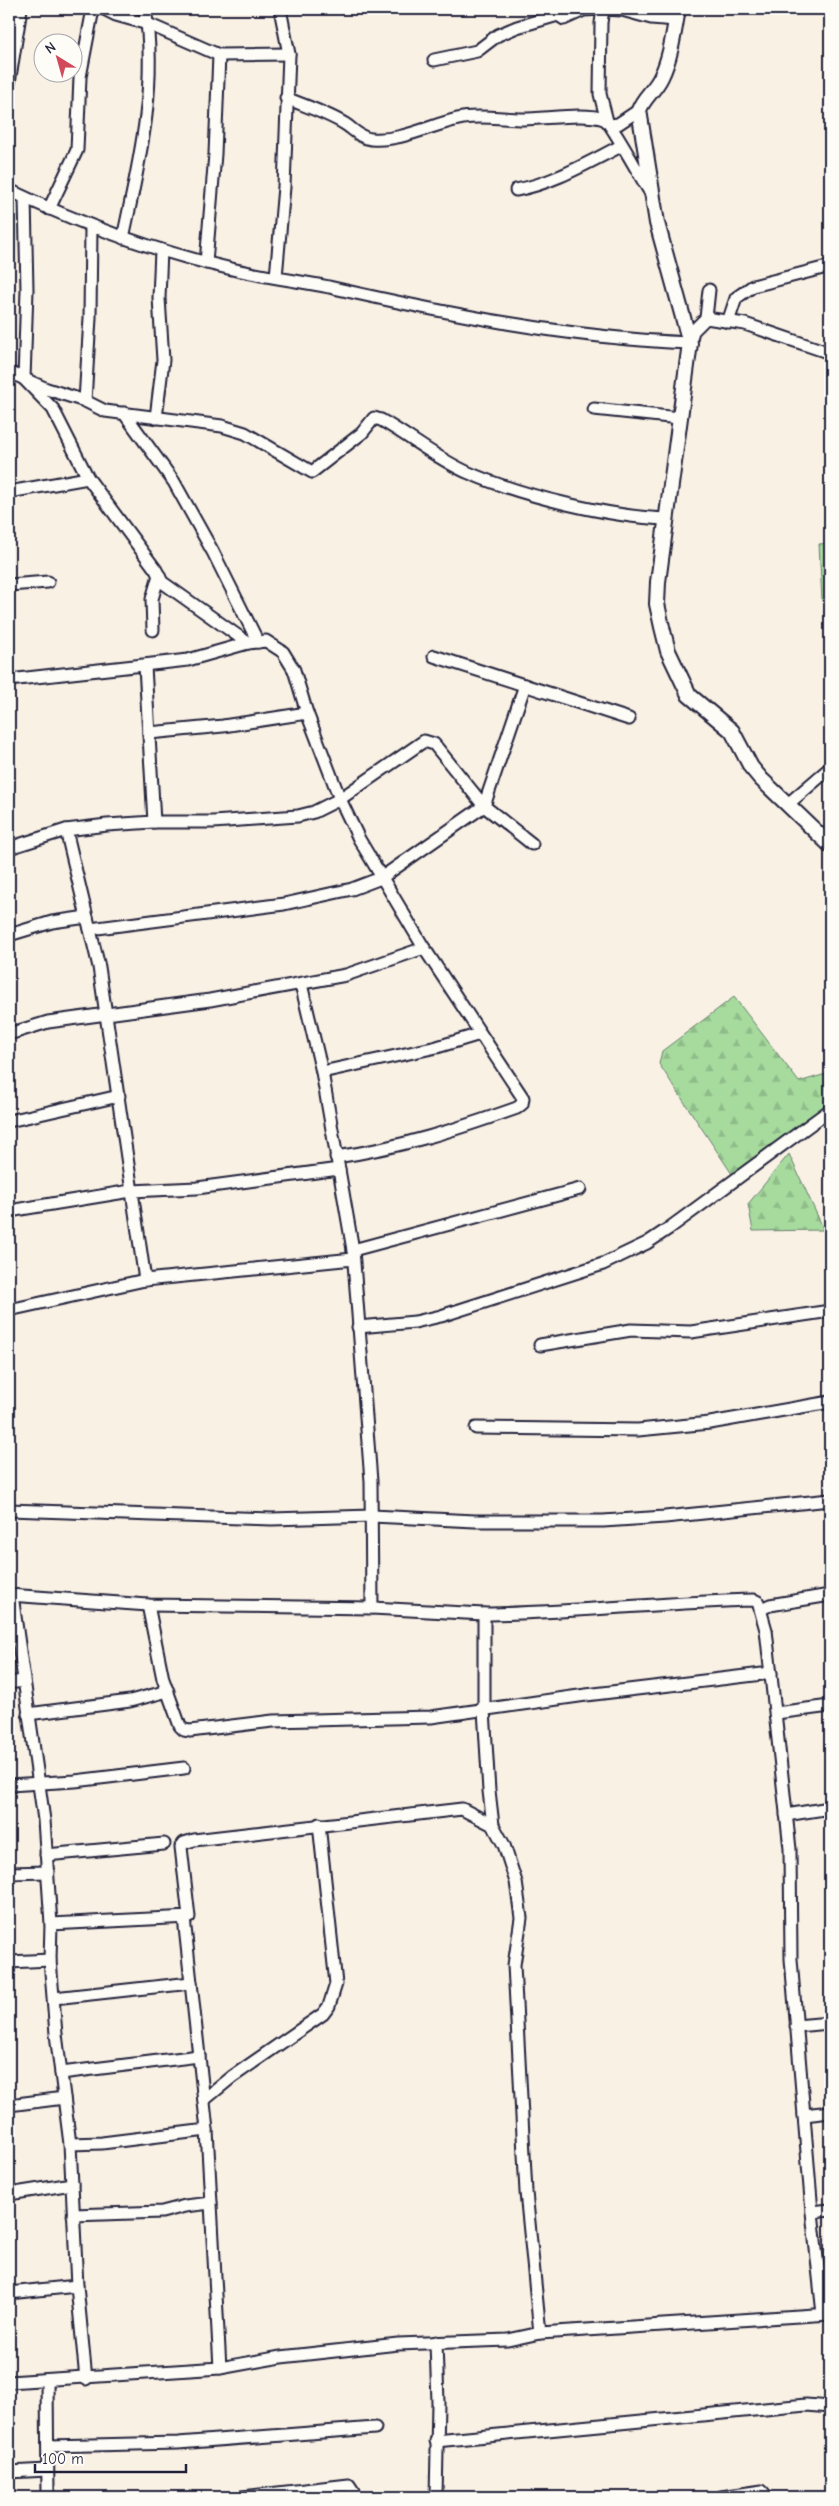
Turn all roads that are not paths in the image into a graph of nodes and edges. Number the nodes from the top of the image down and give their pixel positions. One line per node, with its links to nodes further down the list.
1 (20, 9): 12 (street)
2 (93, 9): 21 (street)
3 (104, 9): 8 (street)
4 (145, 9): 8 (street)
5 (280, 9): 9 (street)
6 (596, 9): 7 (street); 11 (street); 15 (street)
7 (677, 15): 14 (street)
8 (148, 24): 10 (street); 23 (street)
9 (289, 54): 10 (street); 13 (street)
10 (218, 55): 25 (street)
11 (434, 60)
12 (9, 83)
13 (286, 98): 15 (street); 27 (street)
14 (639, 110): 15 (street); 19 (street)
15 (609, 123): 16 (street)
16 (621, 146): 18 (street); 19 (street)
17 (9, 190): 20 (street)
18 (516, 190)
19 (652, 195): 31 (street)
20 (25, 198): 21 (street); 34 (street)
21 (49, 209): 22 (street)
22 (91, 227): 23 (street); 35 (street)
23 (123, 238): 24 (street)
24 (161, 250): 25 (street); 38 (street)
25 (206, 263): 27 (street)
26 (827, 267): 30 (street)
27 (276, 277): 31 (street)
28 (709, 290): 29 (street)
29 (706, 318): 30 (street); 31 (street)
30 (728, 322): 32 (street)
31 (690, 343): 39 (street)
32 (830, 352)
33 (9, 372): 34 (street)
34 (24, 379): 35 (street); 40 (street)
35 (85, 401): 37 (street)
36 (594, 409): 39 (street)
37 (124, 413): 38 (street); 47 (street)
38 (156, 418): 42 (street)
39 (679, 418): 42 (street)
40 (88, 478): 41 (street); 43 (street)
41 (9, 492)
42 (667, 518): 57 (street)
43 (159, 575): 46 (street); 47 (street)
44 (48, 582): 45 (street)
45 (9, 584)
46 (153, 630)
47 (253, 642): 49 (street); 52 (street)
48 (434, 656): 51 (street)
49 (145, 666): 50 (street); 54 (street)
50 (9, 680)
51 (525, 685): 53 (street); 58 (street)
52 (306, 713): 54 (street); 56 (street)
53 (628, 719)
54 (149, 733): 59 (street)
55 (830, 768): 57 (street)
56 (340, 799): 58 (street); 59 (street); 64 (street)
57 (788, 804): 62 (street)
58 (484, 806): 61 (street); 64 (street)
59 (154, 822): 60 (street)
60 (66, 830): 63 (street); 65 (street)
61 (532, 844)
62 (830, 845)
63 (9, 848)
64 (382, 878): 65 (street); 67 (street)
65 (89, 923): 66 (street); 69 (street)
66 (9, 935)
67 (424, 948): 68 (street); 71 (street)
68 (300, 984): 69 (street); 72 (street)
69 (107, 1013): 70 (street); 73 (street)
70 (9, 1034)
71 (480, 1034): 72 (street); 76 (street)
72 (322, 1072): 76 (street)
73 (119, 1096): 75 (street); 79 (street)
74 (830, 1110): 85 (street)
75 (9, 1121)
76 (336, 1157): 77 (street)
77 (339, 1169): 79 (street); 81 (street)
78 (580, 1188): 81 (street)
79 (131, 1191): 80 (street); 82 (street)
80 (9, 1211)
81 (353, 1255): 82 (street); 85 (street)
82 (145, 1280): 83 (street)
83 (9, 1310)
84 (830, 1310): 86 (street)
85 (358, 1327): 91 (street)
86 (540, 1345)
87 (830, 1402): 88 (street)
88 (476, 1428)
89 (830, 1500): 91 (street)
90 (9, 1510): 91 (street)
91 (372, 1516): 95 (street)
92 (10, 1595): 94 (street); 99 (street)
93 (830, 1596): 96 (street)
94 (148, 1605): 95 (street); 101 (street)
95 (372, 1608): 97 (street)
96 (761, 1609): 97 (street); 98 (street)
97 (484, 1614): 103 (street)
98 (771, 1673): 103 (street); 104 (street)
99 (22, 1681): 100 (street); 105 (street)
100 (9, 1683)
101 (168, 1691): 103 (street); 105 (street)
102 (830, 1706): 104 (street)
103 (484, 1710): 112 (street)
104 (776, 1713): 110 (street)
105 (28, 1714): 107 (street)
106 (184, 1768): 107 (street)
107 (39, 1783): 108 (street); 114 (street)
108 (9, 1785)
109 (830, 1808): 110 (street)
110 (786, 1814): 124 (street)
111 (319, 1824): 112 (street); 117 (street); 128 (street)
112 (494, 1825): 143 (street)
113 (164, 1844): 114 (street)
114 (46, 1855): 115 (street)
115 (48, 1872): 116 (street); 118 (street)
116 (9, 1873)
117 (184, 1918): 118 (street); 121 (street)
118 (51, 1924): 119 (street)
119 (50, 1960): 120 (street); 122 (street)
120 (9, 1962)
121 (191, 1983): 122 (street); 125 (street)
122 (54, 1998): 126 (street)
123 (830, 2023): 124 (street)
124 (796, 2026): 131 (street)
125 (199, 2056): 126 (street); 128 (street)
126 (61, 2073): 127 (street)
127 (64, 2098): 129 (street); 133 (street)
128 (204, 2100): 132 (street)
129 (9, 2105)
130 (830, 2112): 131 (street)
131 (804, 2115): 138 (street)
132 (207, 2130): 133 (street); 136 (street)
133 (70, 2144): 134 (street)
134 (72, 2184): 135 (street); 139 (street)
135 (9, 2194)
136 (211, 2203): 139 (street); 145 (street)
137 (830, 2210): 138 (street)
138 (812, 2212): 142 (street)
139 (73, 2215): 140 (street)
140 (77, 2286): 141 (street); 146 (street)
141 (9, 2293)
142 (827, 2314): 143 (street)
143 (540, 2333): 144 (street)
144 (436, 2342): 145 (street); 151 (street)
145 (220, 2368): 146 (street)
146 (86, 2379): 147 (street)
147 (47, 2380): 148 (street); 152 (street)
148 (9, 2382)
149 (830, 2406): 151 (street)
150 (375, 2428): 152 (street)
151 (436, 2441): 158 (street)
152 (48, 2446): 153 (street)
153 (47, 2470): 154 (street); 155 (street)
154 (9, 2472)
155 (48, 2497)
156 (242, 2497): 157 (street)
157 (353, 2497)
158 (436, 2497)
159 (721, 2497): 160 (street)
160 (767, 2497)

